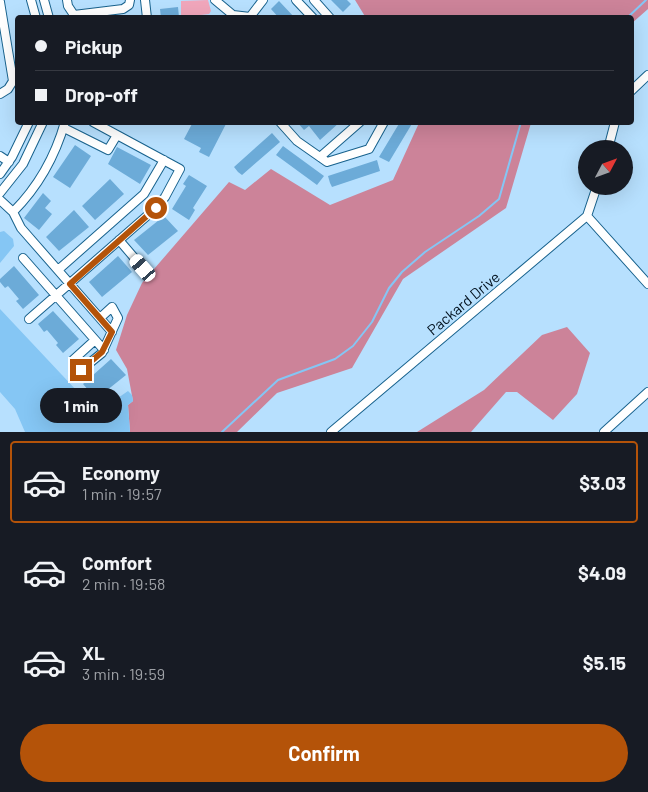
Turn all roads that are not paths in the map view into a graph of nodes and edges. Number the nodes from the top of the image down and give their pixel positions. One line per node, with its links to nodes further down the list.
1 (31, 0): 11 (street)
2 (44, 0): 12 (street)
3 (67, 0): 4 (street)
4 (130, 0)
5 (145, 0): 13 (street)
6 (216, 0): 14 (street)
7 (263, 0): 15 (street)
8 (296, 0): 16 (street)
9 (314, 0): 17 (street)
10 (0, 2): 18 (street)
11 (35, 15)
12 (48, 15)
13 (147, 15)
14 (239, 15)
15 (252, 15)
16 (310, 15)
17 (327, 15)
18 (13, 48): 21 (street)
19 (648, 74): 20 (street)
20 (634, 87)
21 (0, 94)
22 (27, 125): 35 (street)
23 (42, 125): 37 (street)
24 (64, 125): 30 (street); 40 (street)
25 (98, 125): 30 (street)
26 (283, 125): 33 (street)
27 (357, 125): 33 (street)
28 (382, 125): 33 (street)
29 (615, 125): 31 (street)
30 (116, 135): 34 (street)
31 (611, 140)
32 (0, 156): 35 (street)
33 (320, 157)
34 (164, 160): 42 (street); 45 (street)
35 (8, 162): 36 (street)
36 (0, 174)
37 (0, 193)
38 (594, 195): 41 (street)
39 (0, 200): 40 (street)
40 (12, 212): 45 (street)
41 (587, 216): 47 (street); 55 (street, Packard Drive)
42 (119, 240): 44 (street); 46 (street)
43 (23, 258): 48 (street)
44 (143, 268)
45 (58, 270): 46 (street)
46 (70, 284): 48 (street); 50 (street)
47 (648, 284)
48 (56, 295): 49 (street); 52 (street)
49 (29, 318)
50 (100, 318): 51 (street); 51 (street)
51 (112, 332): 53 (street)
52 (95, 340): 53 (street); 53 (street)
53 (104, 350)
54 (648, 392): 56 (street)
55 (331, 432)
56 (604, 432)

